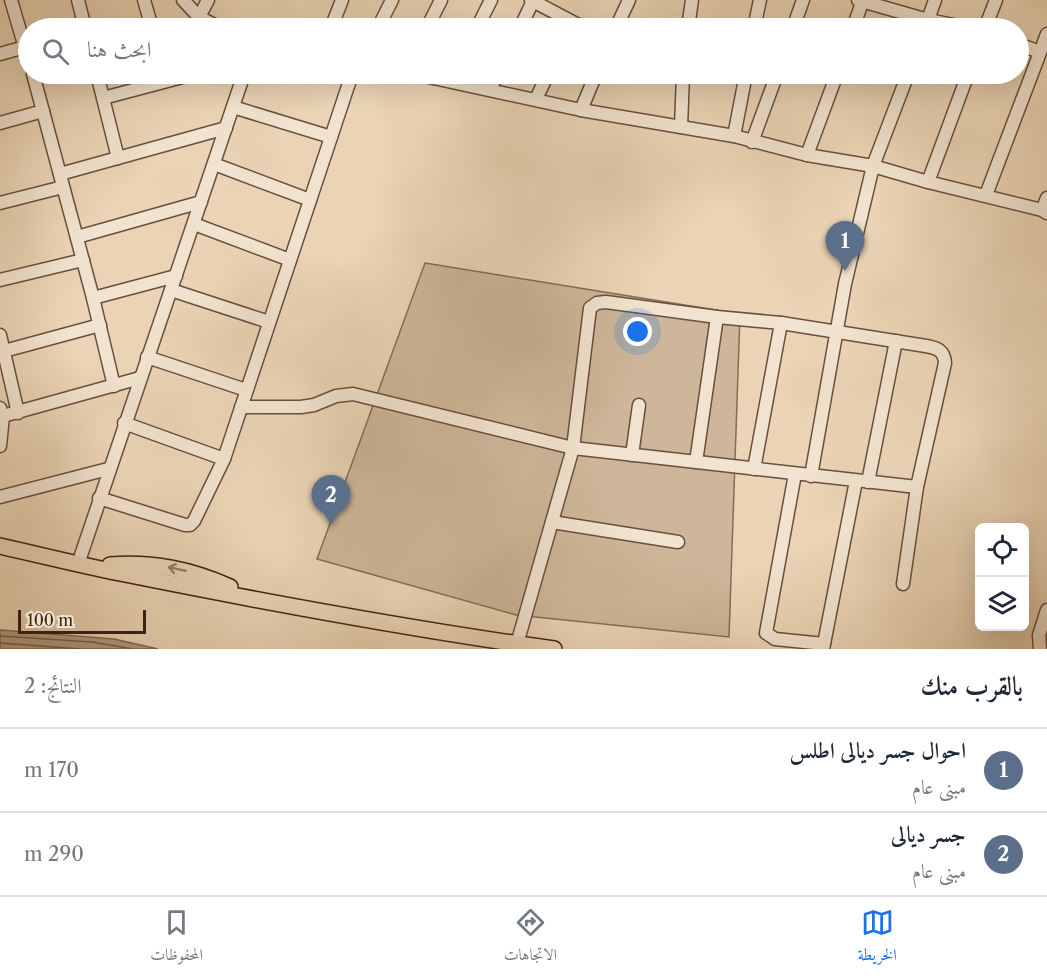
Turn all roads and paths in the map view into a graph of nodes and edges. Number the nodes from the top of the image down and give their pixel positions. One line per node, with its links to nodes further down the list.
1 (11, 0): 35 (street)
2 (78, 0): 18 (street)
3 (144, 0): 19 (street)
4 (184, 0): 20 (street)
5 (208, 0): 20 (street)
6 (392, 0): 22 (street)
7 (441, 0): 23 (street)
8 (491, 0): 24 (street)
9 (692, 0): 28 (street)
10 (760, 0): 29 (street)
11 (803, 0): 30 (street)
12 (861, 0): 31 (street); 32 (street)
13 (935, 0): 33 (street)
14 (996, 0): 34 (street)
15 (338, 1): 21 (street)
16 (532, 1): 25 (street); 26 (street)
17 (626, 1): 27 (street)
18 (82, 18)
19 (149, 18)
20 (199, 18)
21 (333, 18)
22 (383, 18)
23 (432, 18)
24 (482, 18)
25 (524, 18)
26 (561, 18)
27 (620, 18)
28 (689, 18)
29 (756, 18)
30 (797, 18)
31 (856, 18)
32 (910, 18)
33 (929, 18)
34 (989, 18)
35 (18, 23)
36 (1047, 34): 38 (street)
37 (1029, 48): 38 (street)
38 (1040, 52): 41 (street)
39 (18, 53): 40 (street)
40 (0, 54)
41 (1029, 81)
42 (36, 84): 63 (street)
43 (100, 84): 59 (street)
44 (145, 84): 59 (street)
45 (241, 84): 61 (street)
46 (349, 84): 68 (street)
47 (475, 84): 58 (street)
48 (493, 84): 58 (street)
49 (543, 84): 60 (street)
50 (592, 84): 62 (street)
51 (682, 84): 65 (street)
52 (744, 84): 67 (street)
53 (773, 84): 69 (street)
54 (833, 84): 70 (street)
55 (904, 84): 73 (street)
56 (964, 84): 75 (street)
57 (1028, 84): 77 (street)
58 (490, 89): 60 (street)
59 (103, 98): 71 (street)
60 (536, 99): 62 (street)
61 (233, 107): 66 (street); 68 (street)
62 (581, 110): 65 (street)
63 (43, 111): 64 (street); 74 (street)
64 (0, 123)
65 (681, 127): 67 (street)
66 (226, 128): 71 (street); 72 (street)
67 (734, 136): 69 (street)
68 (331, 137): 79 (street)
69 (752, 142): 70 (street)
70 (807, 155): 73 (street)
71 (118, 158): 74 (street)
72 (214, 164): 79 (street); 80 (street)
73 (873, 166): 75 (street); 95 (street)
74 (60, 174): 76 (street)
75 (928, 182): 77 (street)
76 (63, 187): 81 (street); 84 (street)
77 (986, 195): 82 (street)
78 (1047, 198): 82 (street)
79 (310, 200): 86 (street)
80 (201, 202): 83 (street); 84 (street)
81 (0, 203)
82 (1044, 212)
83 (194, 224): 86 (street); 87 (street)
84 (77, 237): 85 (street)
85 (83, 260): 88 (street); 90 (street)
86 (290, 260): 92 (street)
87 (176, 276): 89 (street); 90 (street)
88 (0, 280)
89 (171, 290): 92 (street); 99 (street)
90 (93, 298): 94 (street)
91 (717, 317): 93 (street); 109 (street); 112 (street)
92 (269, 322): 102 (street)
93 (781, 322): 95 (street); 114 (street)
94 (99, 325): 98 (street); 101 (street)
95 (837, 332): 97 (street); 116 (street)
96 (0, 335): 98 (street)
97 (896, 341): 117 (street); 118 (street)
98 (4, 351): 106 (street)
99 (147, 357): 100 (street); 102 (street)
100 (140, 378): 101 (street); 107 (street)
101 (114, 386): 106 (street)
102 (246, 390): 104 (street)
103 (639, 405): 110 (street)
104 (241, 407): 109 (street); 111 (street)
105 (2, 412): 106 (street); 108 (street)
106 (18, 413)
107 (124, 423): 111 (street); 113 (street)
108 (0, 446)
109 (573, 448): 110 (street); 121 (street)
110 (632, 455): 112 (street)
111 (224, 459): 120 (street)
112 (696, 462): 114 (street)
113 (108, 469): 119 (street); 120 (street)
114 (754, 469): 115 (street)
115 (795, 474): 116 (street); 128 (street)
116 (811, 476): 117 (street)
117 (862, 481): 118 (street); 128 (street)
118 (917, 487): 125 (street)
119 (0, 496)
120 (99, 498): 124 (street)
121 (552, 522): 122 (street); 127 (street)
122 (678, 542)
123 (0, 546): 124 (main road)
124 (85, 565): 127 (main road)
125 (903, 584)
126 (1047, 610): 130 (street)
127 (518, 644): 129 (main road)
128 (823, 646)
129 (554, 649)
130 (1040, 649)

